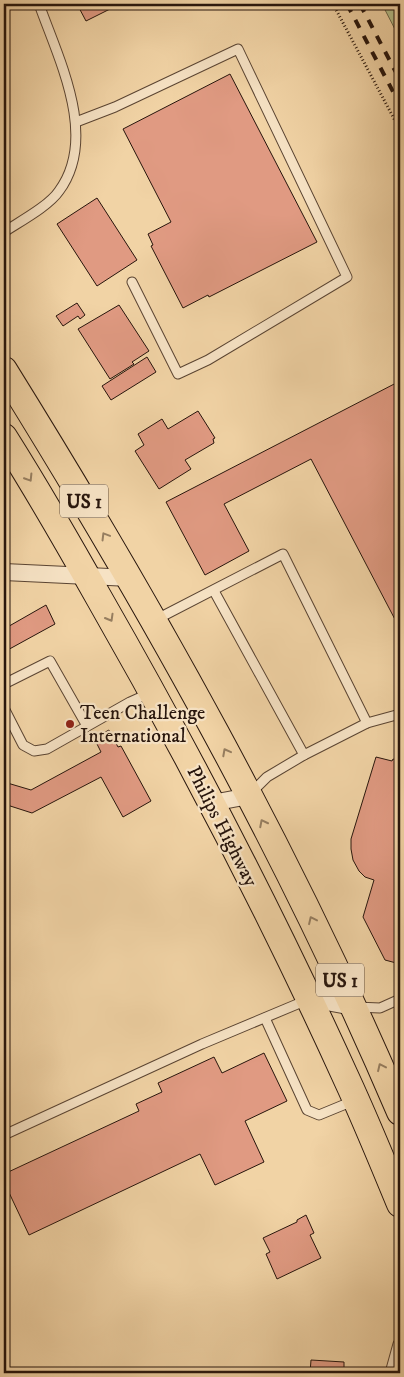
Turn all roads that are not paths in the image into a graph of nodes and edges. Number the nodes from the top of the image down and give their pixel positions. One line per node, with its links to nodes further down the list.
1 (39, 4): 2 (lane)
2 (76, 122): 3 (lane); 4 (lane)
3 (4, 232)
4 (132, 282)
5 (4, 370): 9 (main road, Philips Highway / US 1, one-way to 5)
6 (4, 436): 8 (main road, Philips Highway / US 1, one-way to 8)
7 (4, 572): 8 (street)
8 (86, 576): 9 (street); 13 (main road, Philips Highway / US 1, one-way to 13)
9 (130, 578): 11 (main road, Philips Highway / US 1)
10 (214, 591): 11 (lane); 16 (lane); 18 (lane)
11 (154, 621): 19 (main road, Philips Highway / US 1, one-way to 11)
12 (4, 684): 17 (lane)
13 (152, 692): 17 (lane); 20 (main road, Philips Highway / US 1)
14 (4, 708): 17 (lane)
15 (400, 714): 16 (lane)
16 (367, 723): 18 (lane)
17 (87, 726)
18 (304, 755): 19 (lane)
19 (249, 796): 20 (street); 23 (main road, Philips Highway / US 1, one-way to 19)
20 (212, 803): 21 (main road, Philips Highway / US 1)
21 (310, 999): 23 (street); 24 (lane); 25 (main road, Philips Highway / US 1)
22 (400, 999): 23 (lane)
23 (353, 1007): 26 (main road, Philips Highway / US 1, one-way to 23)
24 (264, 1018): 25 (lane); 27 (lane)
25 (356, 1100): 28 (main road, Philips Highway / US 1)
26 (400, 1112)
27 (4, 1135)
28 (400, 1204)
29 (400, 1343): 30 (lane)
30 (390, 1373)

